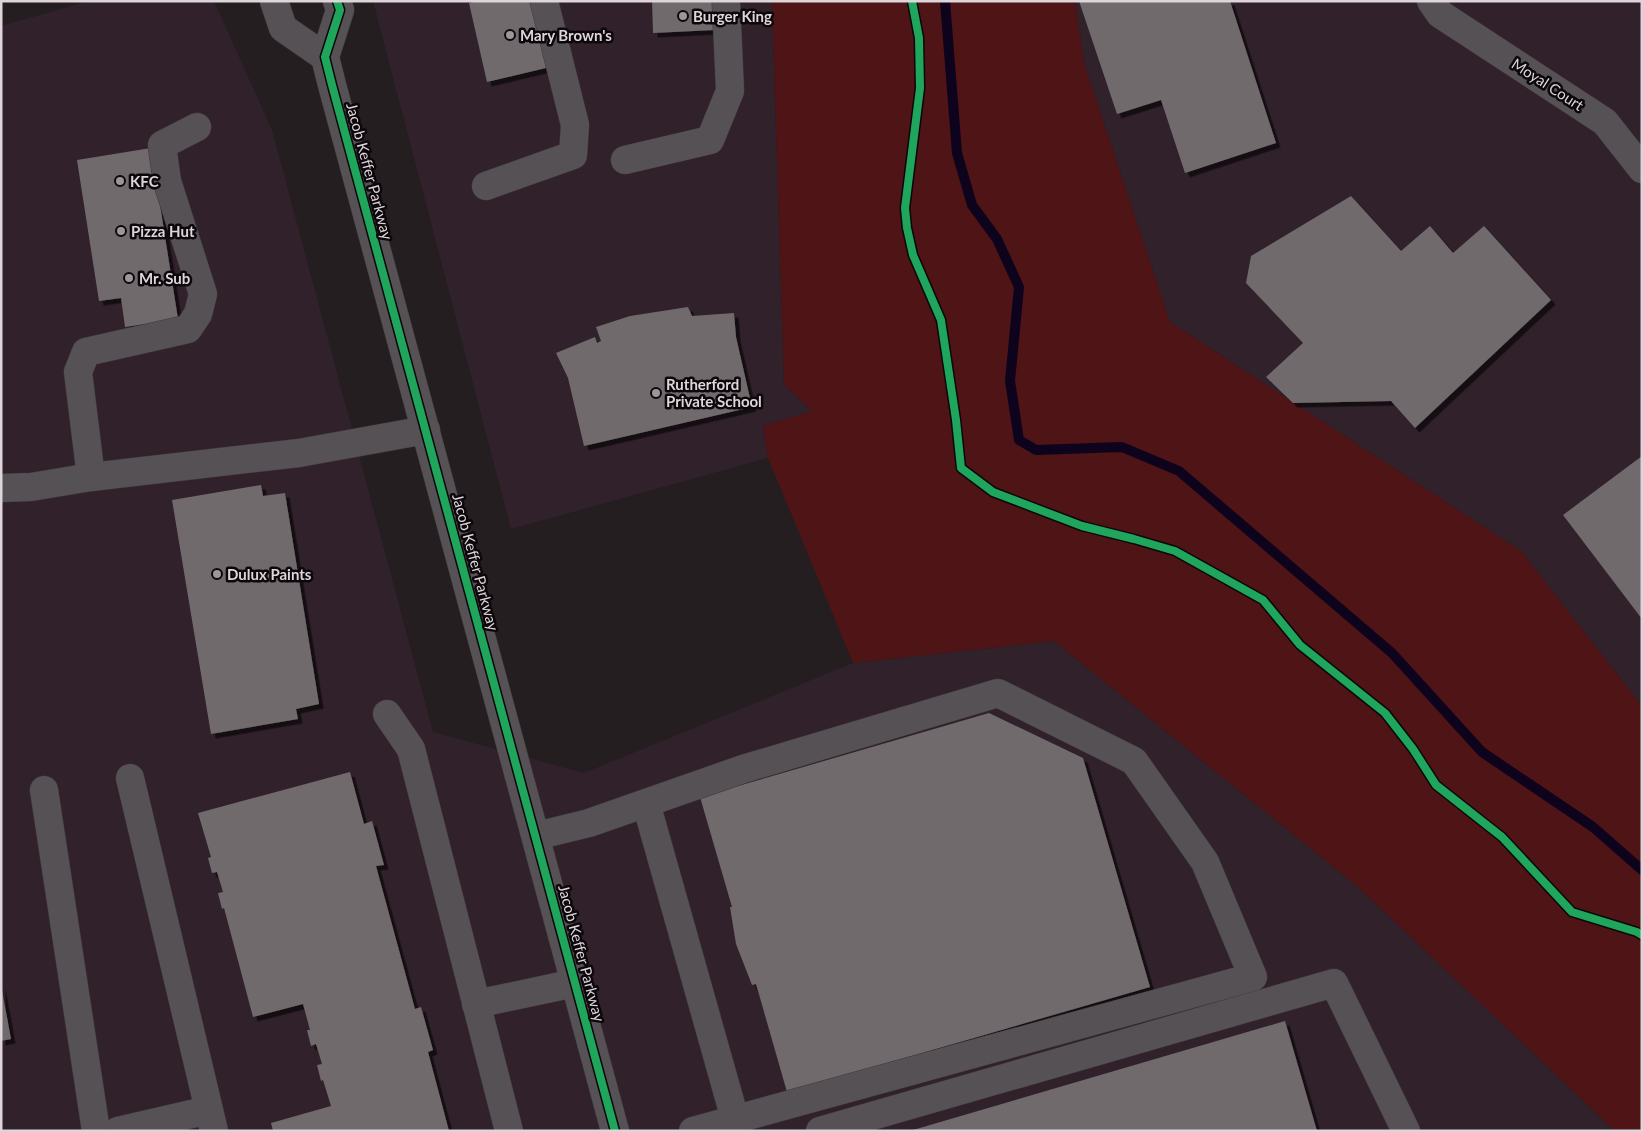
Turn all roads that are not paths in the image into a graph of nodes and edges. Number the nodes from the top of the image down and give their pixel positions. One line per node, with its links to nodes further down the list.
1 (274, 1): 6 (street)
2 (337, 1): 6 (street)
3 (544, 1): 10 (street)
4 (726, 1): 8 (street)
5 (1437, 5): 9 (street, Moyal Court)
6 (325, 57): 11 (street, Jacob Keffer Parkway)
7 (197, 127): 12 (street)
8 (625, 160)
9 (1642, 169)
10 (486, 186)
11 (426, 430): 12 (street); 18 (street, Jacob Keffer Parkway)
12 (91, 477): 13 (street)
13 (1, 488)
14 (387, 714): 20 (street)
15 (130, 778): 22 (street)
16 (44, 790): 24 (street)
17 (646, 803): 18 (street); 21 (street); 21 (street)
18 (536, 836): 19 (street, Jacob Keffer Parkway)
19 (575, 983): 20 (street); 27 (street, Jacob Keffer Parkway)
20 (476, 1004): 26 (street)
21 (735, 1119): 28 (street)
22 (212, 1120): 23 (street)
23 (152, 1127): 25 (street)
24 (96, 1131)
25 (118, 1131)
26 (509, 1131)
27 (615, 1131)
28 (693, 1131)
29 (820, 1131): 30 (street)
30 (1406, 1131)

